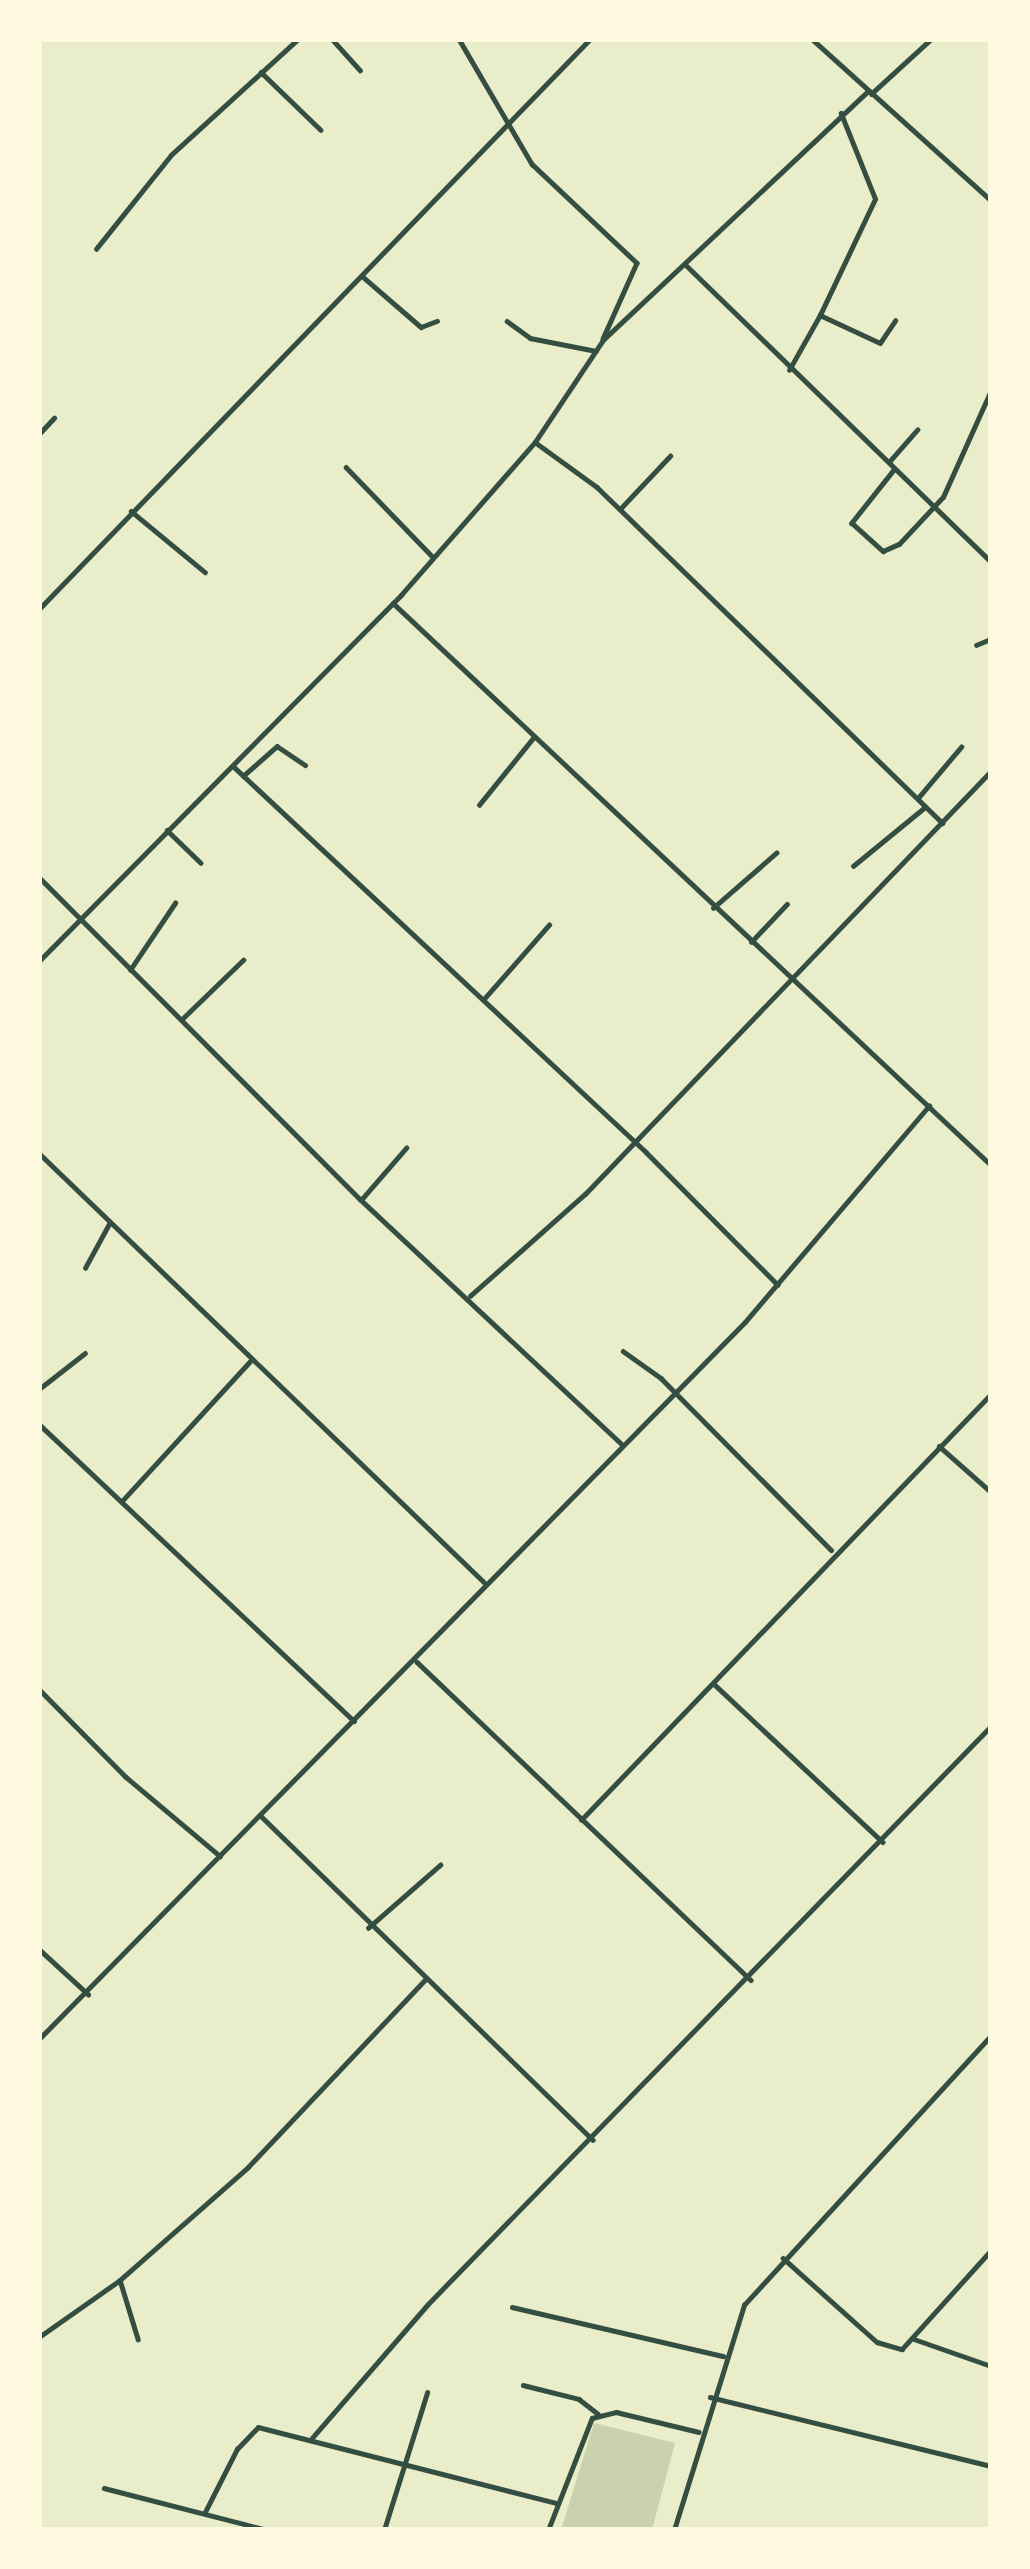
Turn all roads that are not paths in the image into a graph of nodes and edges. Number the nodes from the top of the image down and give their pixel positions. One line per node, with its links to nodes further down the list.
1 (298, 39): 8 (street)
2 (332, 39): 7 (street)
3 (459, 39): 11 (street)
4 (590, 39): 11 (street)
5 (812, 39): 9 (street)
6 (931, 39): 9 (street)
7 (360, 70)
8 (261, 72): 12 (street); 14 (street)
9 (870, 93): 10 (street); 13 (street)
10 (841, 114): 15 (street); 17 (street)
11 (512, 126): 16 (street); 21 (street)
12 (321, 130)
13 (991, 200)
14 (96, 249)
15 (687, 266): 21 (street); 23 (street)
16 (362, 276): 18 (street); 34 (street)
17 (820, 315): 20 (street); 23 (street)
18 (436, 321)
19 (507, 321): 22 (street)
20 (895, 321)
21 (603, 340): 22 (street)
22 (596, 351): 28 (street)
23 (789, 371): 31 (street)
24 (991, 390): 32 (street)
25 (54, 418): 27 (street)
26 (917, 430): 31 (street)
27 (39, 434)
28 (535, 442): 33 (street); 35 (street)
29 (670, 456): 33 (street)
30 (346, 467): 35 (street)
31 (891, 467): 32 (street); 32 (street)
32 (934, 508): 36 (street)
33 (620, 509): 48 (street)
34 (130, 510): 37 (street); 39 (street)
35 (432, 556): 38 (street)
36 (991, 562)
37 (205, 572)
38 (393, 603): 42 (street); 45 (street)
39 (39, 609)
40 (991, 639): 41 (street)
41 (976, 645)
42 (533, 738): 49 (street); 59 (street)
43 (961, 747): 48 (street)
44 (305, 765): 47 (street)
45 (233, 766): 47 (street); 52 (street)
46 (991, 771): 51 (street)
47 (243, 776): 67 (street)
48 (917, 800): 50 (street)
49 (478, 805)
50 (925, 808): 51 (street); 55 (street)
51 (942, 823): 66 (street)
52 (167, 830): 54 (street); 60 (street)
53 (776, 853): 59 (street)
54 (201, 863)
55 (853, 866)
56 (39, 877): 60 (street)
57 (175, 903): 65 (street)
58 (788, 904): 62 (street)
59 (713, 908): 62 (street)
60 (80, 919): 64 (street); 65 (street)
61 (549, 925): 67 (street)
62 (751, 942): 66 (street)
63 (243, 960): 68 (street)
64 (39, 961)
65 (130, 970): 68 (street)
66 (796, 978): 69 (street); 70 (street)
67 (483, 1000): 70 (street)
68 (182, 1019): 74 (street)
69 (929, 1106): 73 (street); 77 (street)
70 (634, 1140): 77 (street); 78 (street)
71 (406, 1148): 74 (street)
72 (39, 1153): 75 (street)
73 (991, 1165)
74 (361, 1200): 78 (street)
75 (109, 1224): 76 (street); 81 (street)
76 (85, 1268)
77 (778, 1286): 83 (street)
78 (470, 1296): 86 (street)
79 (623, 1351): 83 (street)
80 (85, 1353): 82 (street)
81 (251, 1360): 89 (street); 91 (street)
82 (39, 1388)
83 (675, 1394): 86 (street); 90 (street)
84 (991, 1394): 87 (street)
85 (39, 1424): 89 (street)
86 (622, 1444): 91 (street)
87 (939, 1446): 88 (street); 90 (street)
88 (991, 1492)
89 (122, 1501): 95 (street)
90 (832, 1551): 93 (street)
91 (485, 1583): 92 (street)
92 (417, 1662): 95 (street); 98 (street)
93 (714, 1684): 98 (street); 99 (street)
94 (39, 1689): 100 (street)
95 (354, 1721): 97 (street)
96 (991, 1726): 99 (street)
97 (260, 1815): 100 (street); 102 (street)
98 (581, 1820): 105 (street)
99 (884, 1842): 105 (street)
100 (221, 1856): 106 (street)
101 (440, 1865): 102 (street)
102 (368, 1928): 104 (street)
103 (39, 1949): 106 (street)
104 (425, 1980): 109 (street); 112 (street)
105 (751, 1980): 109 (street)
106 (88, 1994): 108 (street)
107 (991, 2035): 111 (street)
108 (39, 2039)
109 (593, 2140): 124 (street)
110 (991, 2250): 116 (street)
111 (783, 2258): 116 (street); 117 (street)
112 (120, 2281): 114 (street); 115 (street)
113 (512, 2307): 117 (street)
114 (39, 2337)
115 (138, 2339)
116 (914, 2339): 118 (street)
117 (723, 2356): 121 (street)
118 (991, 2366)
119 (523, 2385): 122 (street)
120 (428, 2393): 125 (street)
121 (710, 2397): 123 (street); 126 (street)
122 (598, 2414): 123 (street); 128 (street)
123 (699, 2432): 135 (street)
124 (312, 2438): 125 (street); 129 (street)
125 (404, 2462): 128 (street); 133 (street)
126 (991, 2466)
127 (104, 2488): 129 (street)
128 (556, 2503): 134 (street)
129 (205, 2512): 130 (street)
130 (233, 2520): 131 (street); 132 (street)
131 (230, 2530)
132 (267, 2530)
133 (384, 2530)
134 (548, 2530)
135 (674, 2530)

